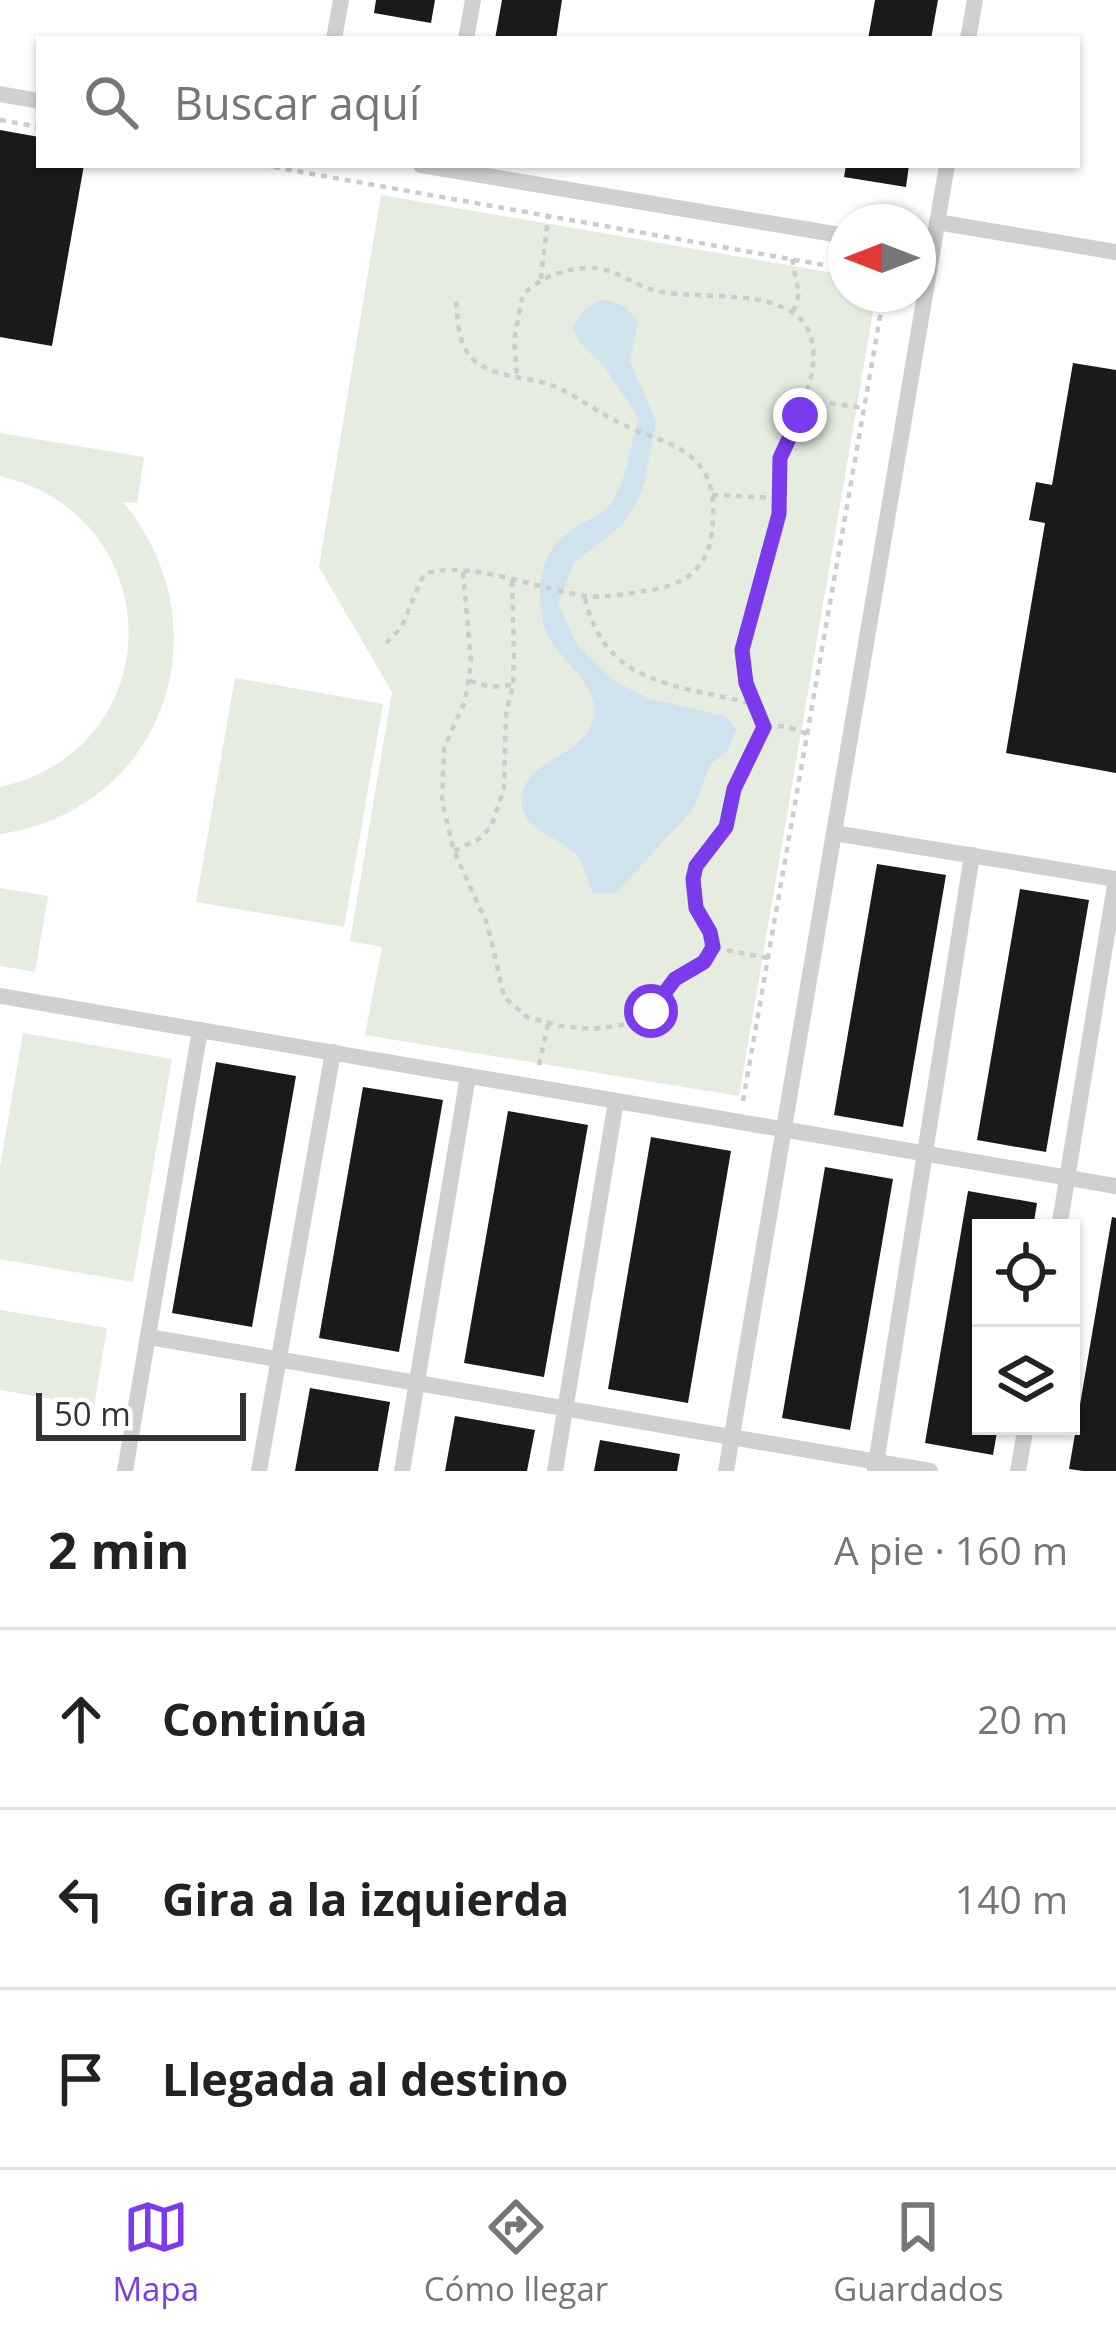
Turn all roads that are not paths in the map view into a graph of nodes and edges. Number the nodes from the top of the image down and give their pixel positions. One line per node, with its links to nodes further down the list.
1 (341, 0): 4 (lane)
2 (473, 0): 5 (lane)
3 (975, 0): 6 (lane)
4 (335, 36)
5 (467, 36)
6 (969, 36)
7 (0, 94): 8 (lane)
8 (36, 100)
9 (451, 168): 12 (lane)
10 (946, 168): 11 (lane)
11 (937, 223): 13 (lane)
12 (828, 233)
13 (1116, 252)
14 (915, 312): 15 (lane)
15 (834, 833): 16 (lane); 22 (lane)
16 (972, 855): 23 (lane); 24 (lane)
17 (0, 996): 18 (lane)
18 (200, 1030): 19 (lane); 27 (lane)
19 (333, 1052): 20 (lane); 28 (lane)
20 (468, 1076): 21 (lane); 29 (lane)
21 (616, 1101): 22 (lane); 30 (lane)
22 (783, 1130): 23 (lane); 32 (lane)
23 (926, 1154): 24 (lane); 33 (lane)
24 (1067, 1178): 25 (lane); 26 (lane)
25 (1116, 1186)
26 (1060, 1219)
27 (148, 1337): 28 (lane); 34 (lane)
28 (279, 1360): 29 (lane); 35 (lane)
29 (417, 1383): 30 (lane); 36 (lane)
30 (566, 1408): 32 (lane); 37 (lane)
31 (1024, 1435): 40 (lane)
32 (731, 1437): 33 (lane); 38 (lane)
33 (876, 1466): 39 (lane)
34 (125, 1471)
35 (259, 1471)
36 (402, 1471)
37 (555, 1471)
38 (726, 1471)
39 (930, 1471)
40 (1018, 1471)

